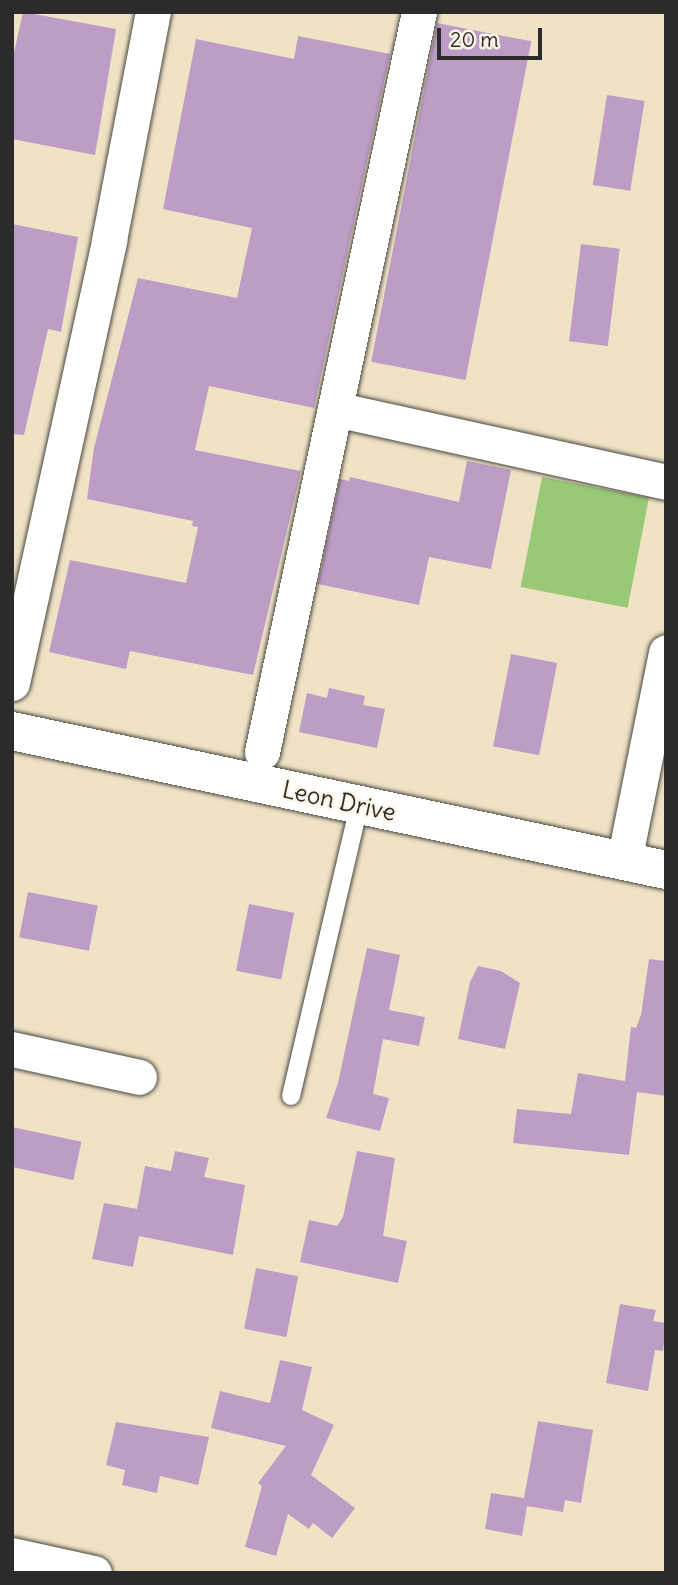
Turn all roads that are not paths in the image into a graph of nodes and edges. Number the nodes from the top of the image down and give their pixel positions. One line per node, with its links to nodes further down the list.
1 (153, 12): 6 (street)
2 (419, 12): 3 (street)
3 (335, 410): 4 (street); 8 (street)
4 (666, 482)
5 (666, 652): 10 (street)
6 (12, 683)
7 (12, 731): 8 (street, Leon Drive)
8 (256, 770): 9 (street, Leon Drive)
9 (359, 805): 10 (street, Leon Drive); 14 (lane)
10 (624, 861): 11 (street, Leon Drive)
11 (666, 870)
12 (12, 1049): 13 (street)
13 (139, 1077)
14 (291, 1096)
15 (12, 1555): 16 (street)
16 (94, 1573)

